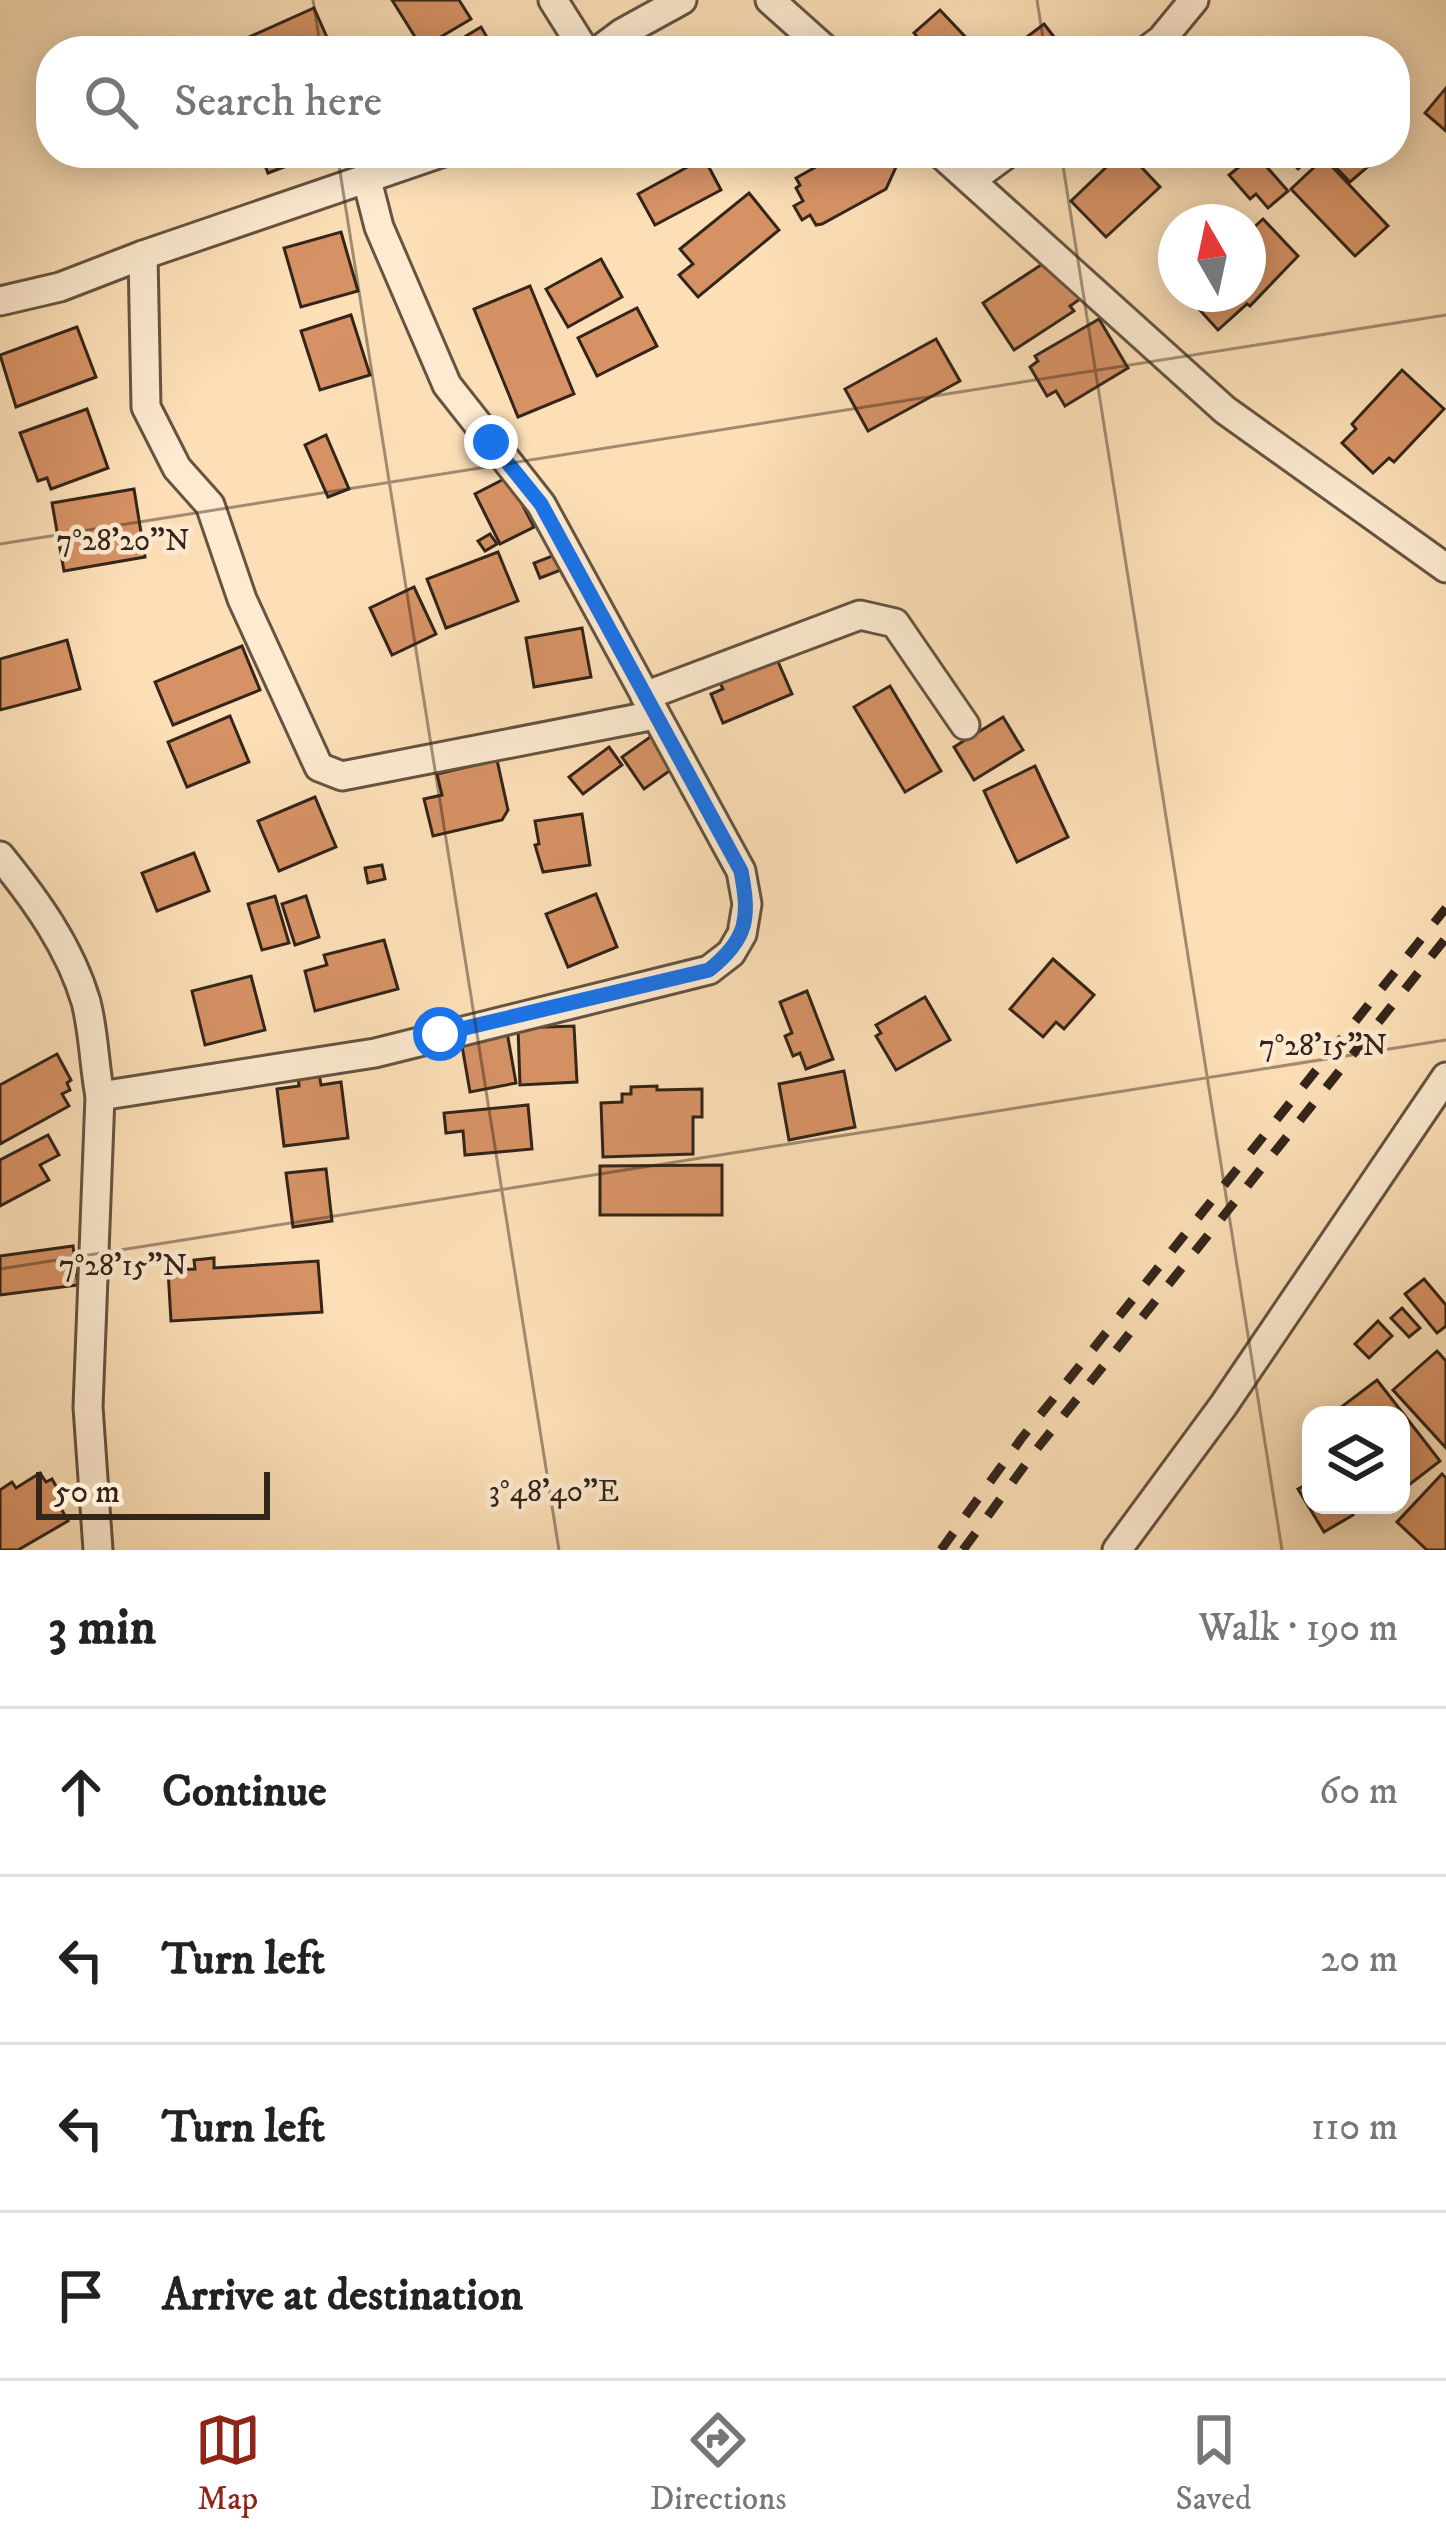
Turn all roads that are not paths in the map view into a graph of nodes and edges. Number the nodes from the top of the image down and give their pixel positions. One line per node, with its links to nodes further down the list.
1 (553, 0): 5 (street)
2 (682, 0): 6 (street)
3 (770, 0): 7 (street)
4 (1194, 0): 8 (street)
5 (576, 36)
6 (618, 36)
7 (810, 36)
8 (1164, 36)
9 (400, 168): 12 (street)
10 (957, 168): 13 (street)
11 (987, 168): 13 (street)
12 (367, 180): 14 (street); 17 (street)
13 (970, 180): 16 (street)
14 (143, 255): 15 (street); 17 (street)
15 (0, 302)
16 (1446, 568)
17 (650, 706): 18 (street); 21 (street)
18 (964, 725)
19 (0, 856): 21 (street)
20 (1446, 1077): 22 (street)
21 (100, 1096): 23 (street)
22 (1129, 1545)
23 (98, 1550)

